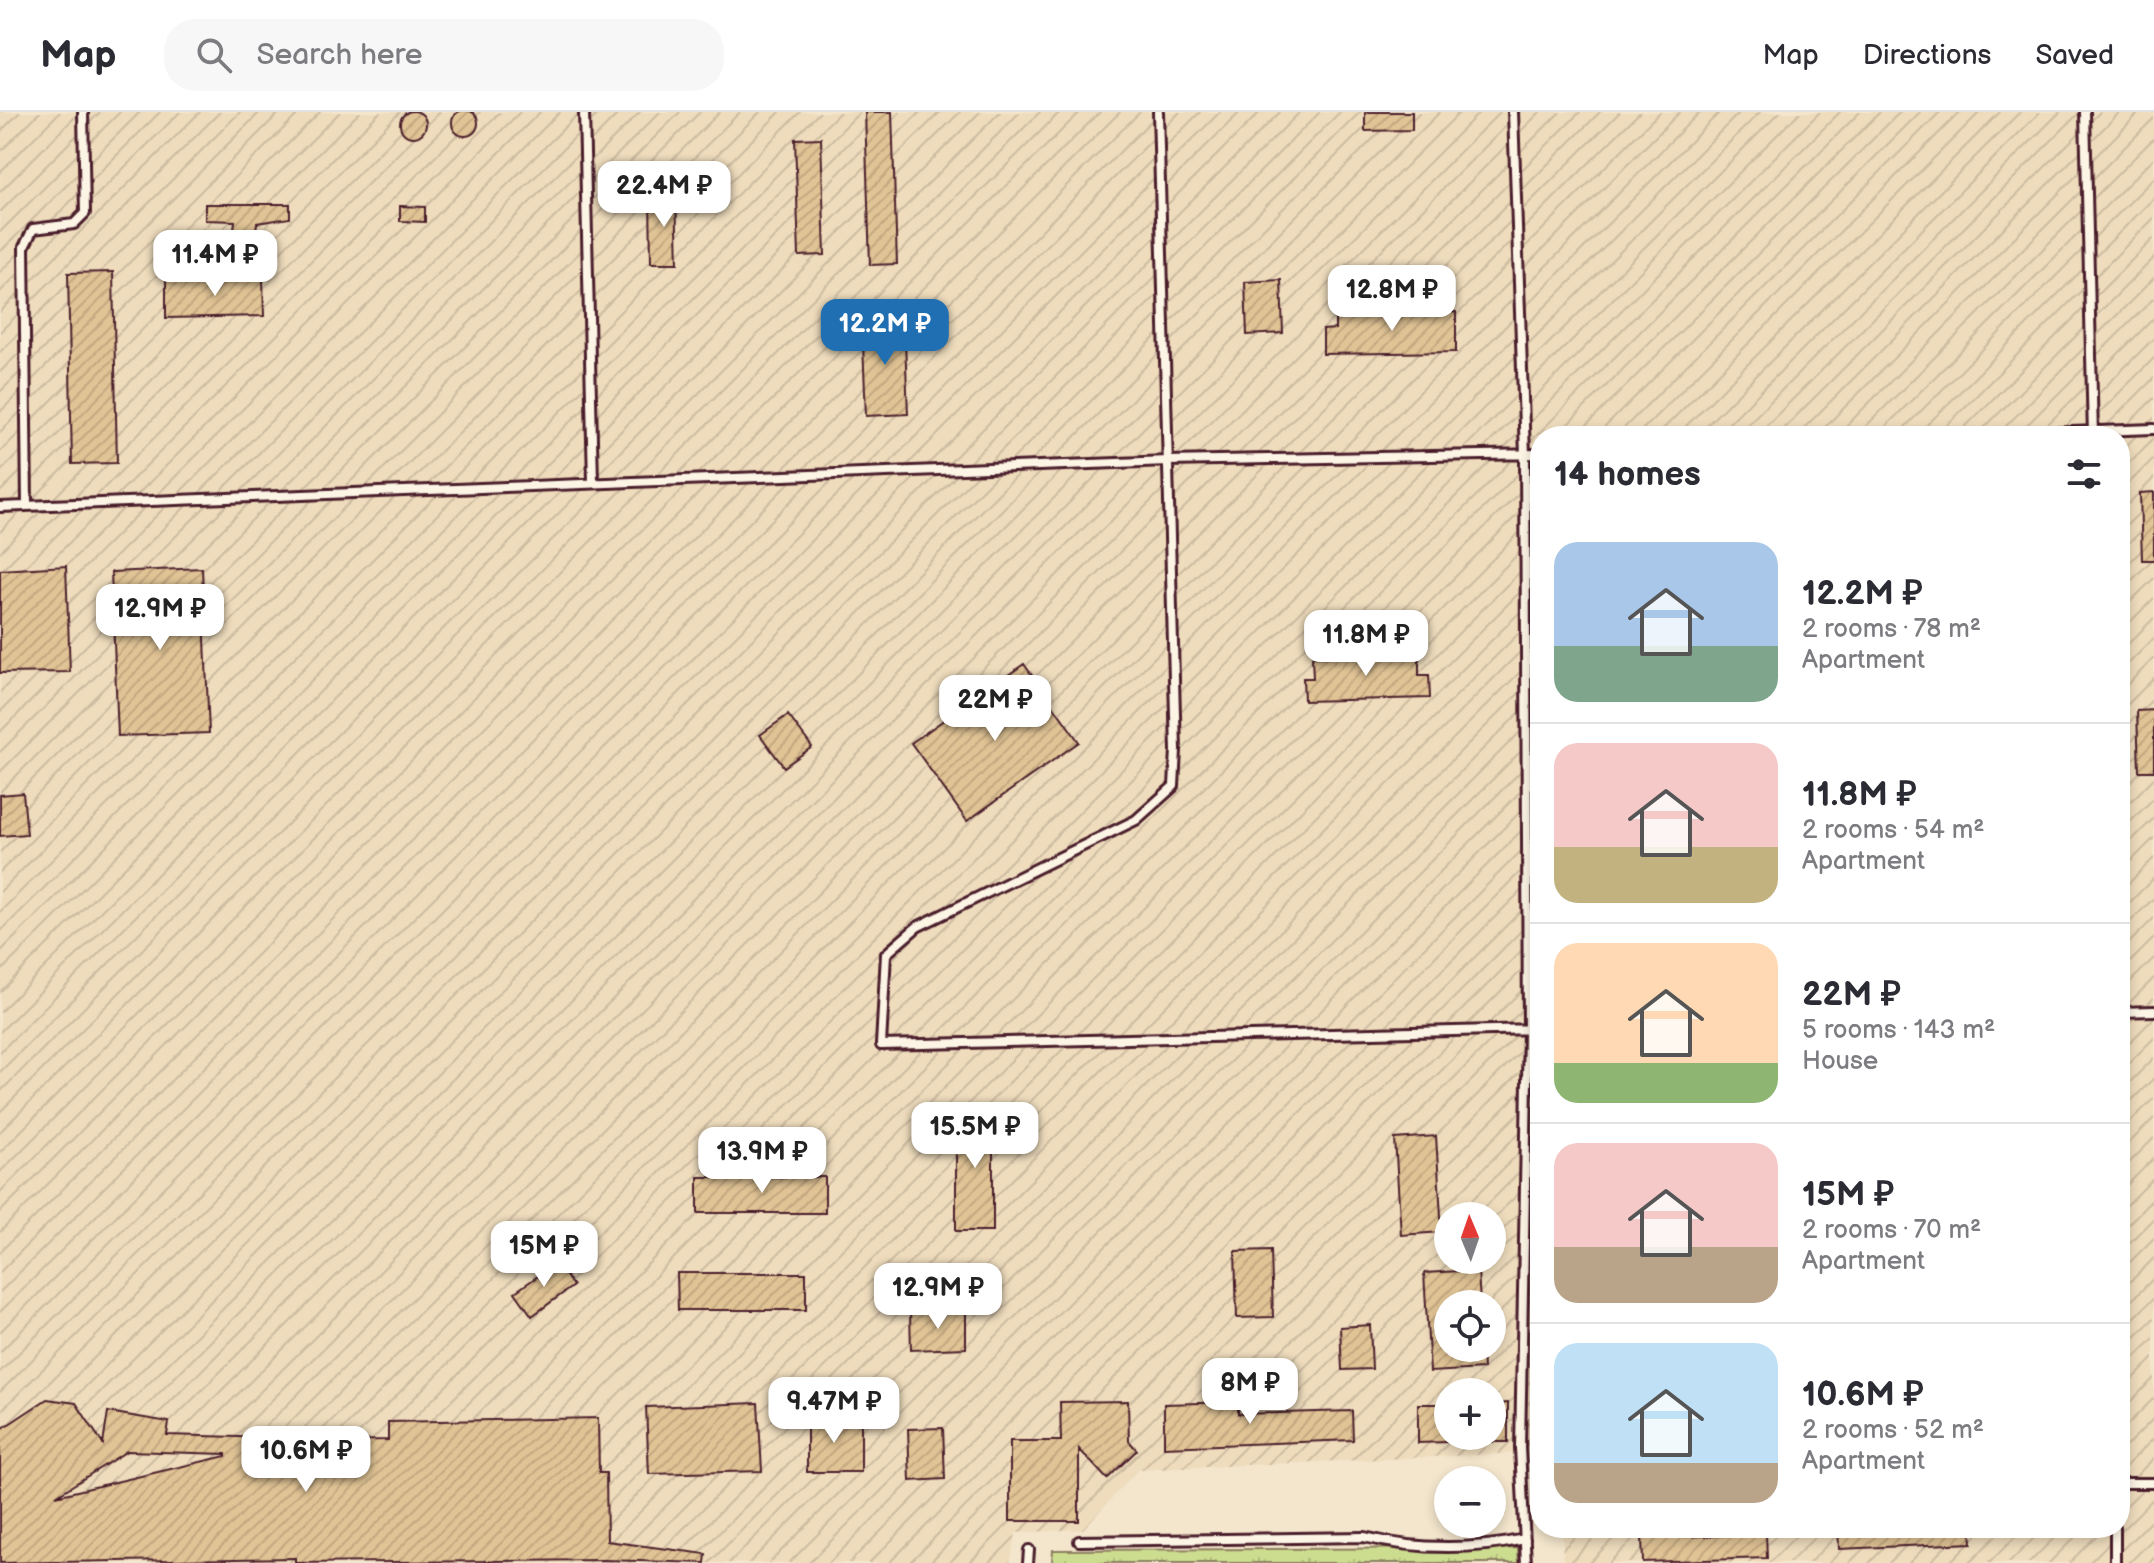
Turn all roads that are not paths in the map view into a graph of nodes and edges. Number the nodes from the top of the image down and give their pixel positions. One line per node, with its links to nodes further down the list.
1 (83, 112): 13 (lane)
2 (584, 112): 12 (lane)
3 (1158, 112): 11 (lane)
4 (1513, 112): 9 (lane)
5 (2085, 112): 6 (lane)
6 (2093, 426)
7 (2154, 429): 8 (lane)
8 (2130, 431)
9 (1525, 455): 10 (lane); 11 (lane); 17 (lane)
10 (1530, 455)
11 (1168, 461): 12 (lane); 17 (lane)
12 (593, 481): 13 (lane)
13 (27, 505): 14 (lane)
14 (0, 507)
15 (2154, 1011): 16 (lane)
16 (2130, 1012)
17 (1528, 1030): 21 (lane)
18 (2130, 1483): 19 (lane)
19 (2154, 1483)
20 (2115, 1538): 26 (lane)
21 (1525, 1539): 22 (lane); 25 (lane)
22 (1079, 1541)
23 (1029, 1550): 24 (lane)
24 (1028, 1563)
25 (1526, 1563)
26 (2115, 1563)

